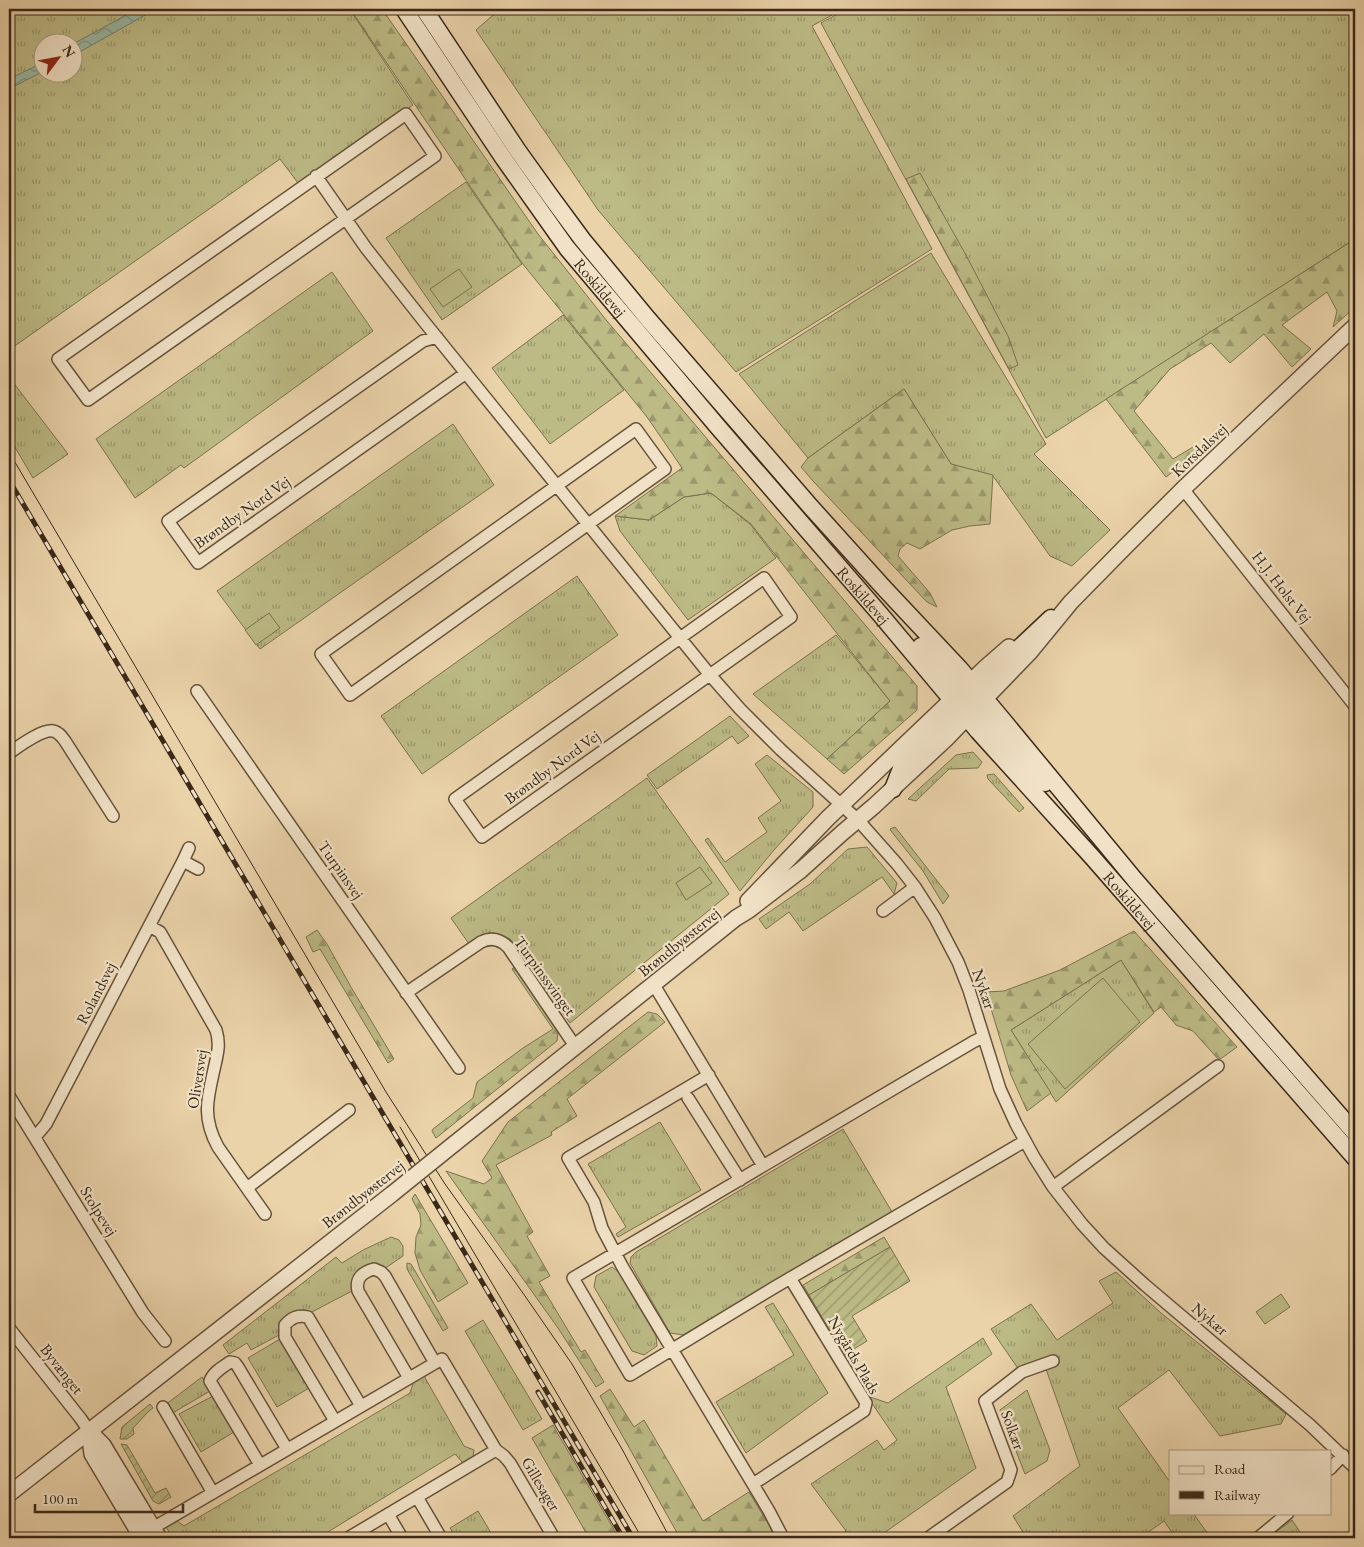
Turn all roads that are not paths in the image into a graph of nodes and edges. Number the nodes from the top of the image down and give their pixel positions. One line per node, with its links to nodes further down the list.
1 (404, 9): 16 (main road, Roskildevej)
2 (424, 9): 16 (main road, Roskildevej)
3 (316, 176): 4 (street); 4 (street); 4 (street)
4 (345, 218): 6 (street)
5 (1353, 333): 9 (street, Korsdalsvej)
6 (436, 337): 7 (street); 7 (street, Brøndby Nord Vej)
7 (466, 373): 8 (street)
8 (557, 485): 10 (street); 10 (street); 10 (street)
9 (1183, 489): 11 (street, Korsdalsvej); 17 (street, H.J. Holst Vej)
10 (588, 524): 13 (street)
11 (1072, 602): 12 (street, Korsdalsvej); 16 (street, Korsdalsvej)
12 (1051, 618): 16 (main road)
13 (680, 638): 14 (street); 14 (street, Brøndby Nord Vej); 14 (street, Brøndby Nord Vej)
14 (710, 675): 20 (street)
15 (197, 691): 31 (street, Turpinsvej)
16 (968, 701): 19 (main road); 20 (street, Brøndbyøstervej); 40 (main road, Roskildevej); 43 (main road, Roskildevej)
17 (1355, 706)
18 (9, 753): 21 (street)
19 (893, 789): 22 (street, Brøndbyøstervej)
20 (843, 805): 22 (street, Nykær); 28 (street, Brøndbyøstervej)
21 (113, 816)
22 (858, 820): 26 (street, Nykær); 28 (street, Brøndbyøstervej)
23 (189, 848): 24 (street, Rolandsvej)
24 (183, 861): 25 (street); 29 (street, Rolandsvej)
25 (198, 869)
26 (915, 887): 27 (street); 32 (street, Nykær)
27 (883, 911)
28 (736, 918): 30 (street, Brøndbyøstervej)
29 (149, 926): 41 (street, Rolandsvej); 47 (street, Oliversvej)
30 (654, 985): 33 (street, Brøndbyøstervej); 36 (street)
31 (406, 993): 33 (street, Turpinssvinget); 35 (street, Turpinsvej)
32 (983, 1037): 42 (street, Nykær); 44 (street)
33 (575, 1046): 60 (street, Brøndbyøstervej, bridge)
34 (1218, 1066): 46 (street)
35 (459, 1068)
36 (709, 1075): 44 (street); 49 (street)
37 (9, 1096): 41 (street, Stolpevej)
38 (688, 1098): 45 (street)
39 (349, 1110): 47 (street)
40 (1355, 1133)
41 (35, 1137): 52 (street, Stolpevej)
42 (1025, 1140): 46 (street, Nykær); 50 (street)
43 (1355, 1158)
44 (763, 1166): 45 (street)
45 (740, 1180): 49 (street)
46 (1054, 1187): 63 (street, Nykær)
47 (247, 1188): 48 (street, Oliversvej)
48 (265, 1214)
49 (616, 1253): 53 (street); 53 (street)
50 (790, 1278): 53 (street); 67 (street, Nygårds Plads)
51 (9, 1328): 60 (street, Byvænget)
52 (165, 1341)
53 (672, 1350): 67 (street)
54 (1053, 1361): 79 (street, Solkær)
55 (435, 1363): 56 (street); 56 (street); 62 (street, Gillesager)
56 (409, 1378): 57 (street)
57 (361, 1406): 59 (street); 59 (street)
58 (163, 1407): 68 (street)
59 (335, 1422): 61 (street)
60 (89, 1431): 69 (street, Brøndbyøstervej); 73 (street)
61 (287, 1450): 64 (street); 64 (street)
62 (496, 1450): 70 (street); 77 (street, Gillesager)
63 (1343, 1455): 65 (street); 66 (street, Nykær)
64 (260, 1465): 68 (street)
65 (1332, 1467)
66 (1355, 1468)
67 (753, 1484): 78 (street)
68 (214, 1493): 73 (street)
69 (9, 1494)
70 (417, 1497): 71 (street); 76 (street)
71 (388, 1514): 74 (street); 75 (street)
72 (1287, 1514): 80 (street)
73 (146, 1536)
74 (348, 1538)
75 (402, 1538)
76 (441, 1538)
77 (554, 1538)
78 (783, 1538)
79 (928, 1538)
80 (1258, 1538)

